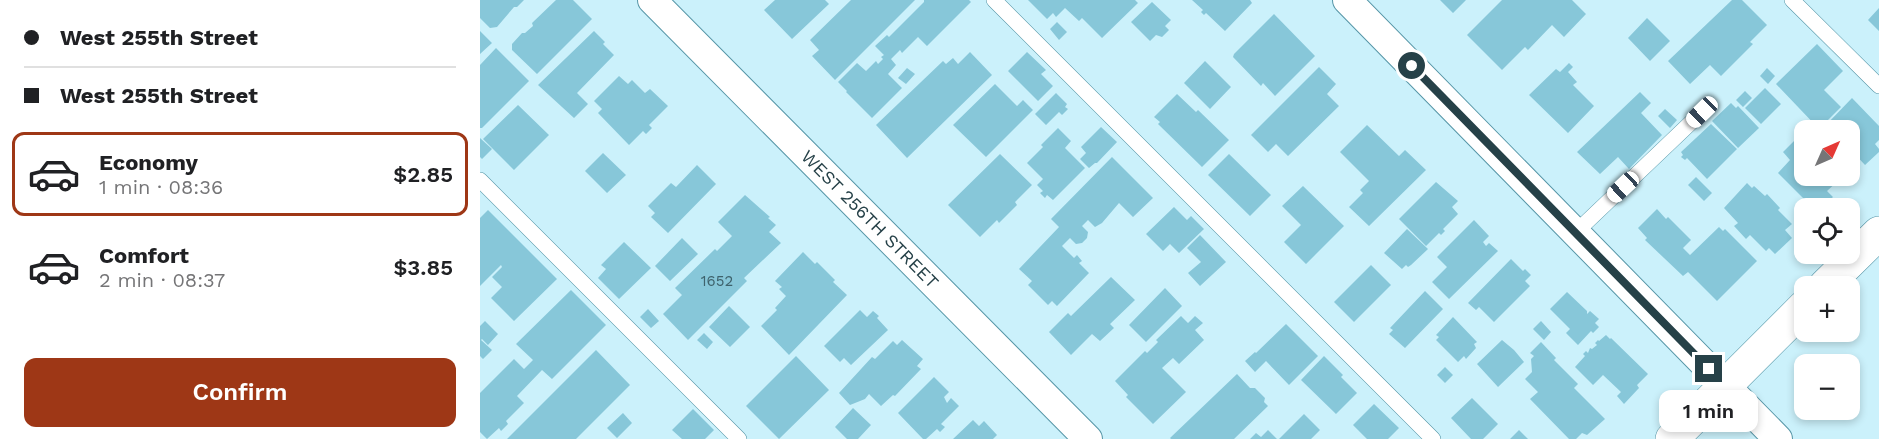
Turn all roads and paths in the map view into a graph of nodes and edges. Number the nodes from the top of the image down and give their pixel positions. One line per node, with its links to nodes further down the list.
1 (652, 0): 14 (street, WEST 256TH STREET)
2 (994, 0): 15 (lane)
3 (1347, 0): 8 (street)
4 (1792, 0): 5 (lane)
5 (1879, 86)
6 (1702, 112): 8 (lane)
7 (480, 180): 13 (lane)
8 (1575, 233): 12 (street)
9 (1879, 233): 10 (street)
10 (1836, 276)
11 (1794, 317): 12 (street)
12 (1725, 386): 16 (street); 17 (street)
13 (739, 439)
14 (1088, 439)
15 (1433, 439)
16 (1672, 439)
17 (1778, 439)

